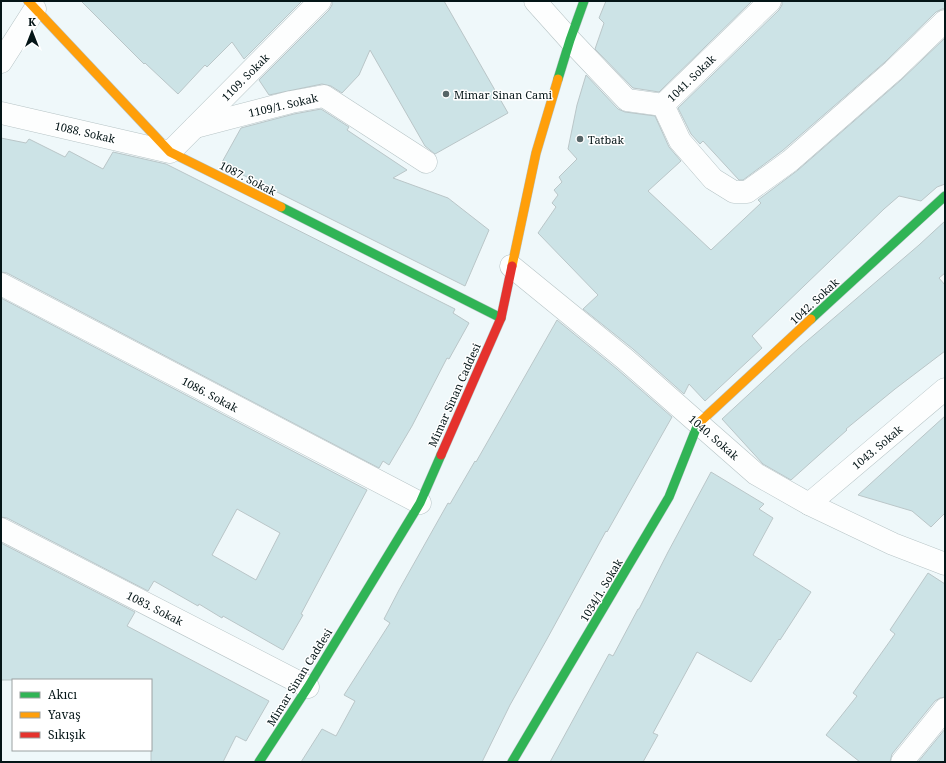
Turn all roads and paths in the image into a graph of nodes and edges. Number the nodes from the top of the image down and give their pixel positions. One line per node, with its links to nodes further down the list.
1 (320, 1): 11 (street, 1109. Sokak)
2 (536, 1): 7 (street, 1041. Sokak)
3 (584, 1): 7 (street, Mimar Sinan Caddesi)
4 (770, 1): 9 (street, 1041. Sokak)
5 (32, 5): 8 (street); 12 (street, 1087. Sokak)
6 (945, 21): 9 (street)
7 (570, 40): 9 (street, 1041. Sokak); 15 (street, Mimar Sinan Caddesi)
8 (1, 62)
9 (663, 104)
10 (1, 113): 12 (street, 1088. Sokak)
11 (194, 127): 12 (street, 1109. Sokak); 13 (street, 1109/1. Sokak)
12 (170, 152): 17 (street, 1087. Sokak)
13 (426, 162)
14 (945, 196): 19 (street, 1042. Sokak)
15 (511, 266): 17 (street, Mimar Sinan Caddesi); 19 (street, 1040. Sokak)
16 (1, 284): 20 (street, 1086. Sokak)
17 (501, 318): 20 (street, Mimar Sinan Caddesi)
18 (945, 389): 21 (street, 1043. Sokak)
19 (698, 424): 21 (street, 1040. Sokak); 27 (street, 1034/1. Sokak)
20 (420, 503): 24 (street, Mimar Sinan Caddesi)
21 (809, 504): 23 (street, 1040. Sokak)
22 (1, 529): 24 (street, 1083. Sokak)
23 (945, 564)
24 (308, 687): 26 (street, Mimar Sinan Caddesi)
25 (945, 709): 28 (street)
26 (259, 762)
27 (512, 762)
28 (902, 762)

